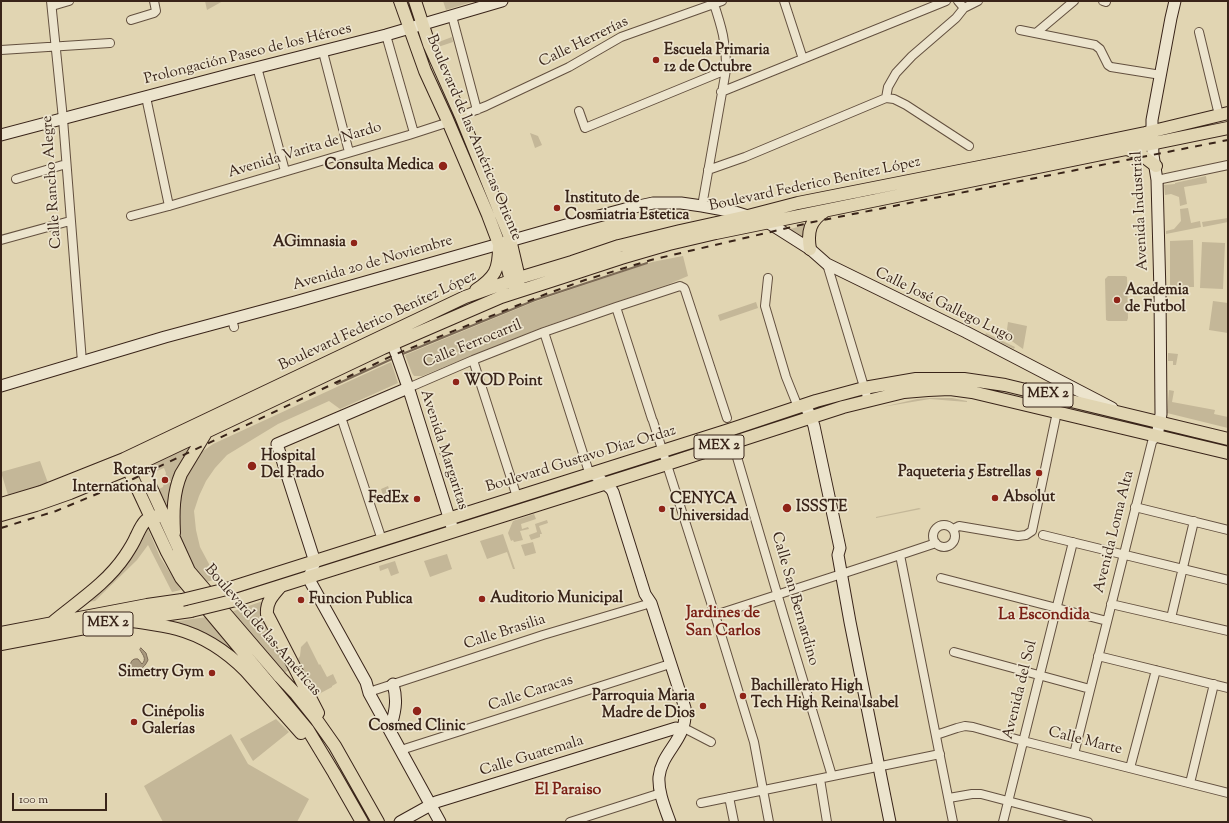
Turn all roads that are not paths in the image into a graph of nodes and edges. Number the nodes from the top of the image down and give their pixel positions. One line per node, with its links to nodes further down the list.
1 (69, 1): 13 (street)
2 (154, 1): 16 (street)
3 (400, 1): 18 (main road, Boulevard de las Américas Oriente)
4 (502, 1): 15 (street, Prolongación Paseo de los Héroes)
5 (784, 1): 27 (street)
6 (946, 1): 27 (street)
7 (958, 1): 14 (street)
8 (978, 1): 14 (street)
9 (1074, 1): 21 (street)
10 (1175, 1): 30 (street, Avenida Industrial)
11 (416, 2): 17 (main road, Boulevard de las Américas Oriente)
12 (716, 2): 29 (street); 34 (street, Calle Herrerías)
13 (51, 4): 24 (street, Calle Rancho Alegre)
14 (964, 8): 33 (street)
15 (452, 16): 17 (street, Prolongación Paseo de los Héroes); 34 (street)
16 (131, 20)
17 (423, 25): 18 (street, Prolongación Paseo de los Héroes); 37 (main road, Boulevard de las Américas Oriente)
18 (410, 29): 22 (street, Prolongación Paseo de los Héroes); 39 (main road, Boulevard de las Américas Oriente)
19 (1020, 30): 21 (street)
20 (1199, 32): 36 (street)
21 (1036, 33): 30 (street)
22 (386, 35): 26 (street, Prolongación Paseo de los Héroes); 42 (street)
23 (110, 44): 24 (street)
24 (55, 47): 25 (street); 38 (street, Calle Rancho Alegre)
25 (1, 50)
26 (323, 52): 28 (street, Prolongación Paseo de los Héroes); 47 (street)
27 (803, 59): 31 (street)
28 (257, 67): 32 (street, Prolongación Paseo de los Héroes); 52 (street)
29 (726, 70): 31 (street); 35 (street)
30 (1161, 75): 41 (street, Avenida Industrial)
31 (721, 92): 51 (street)
32 (146, 97): 38 (street, Prolongación Paseo de los Héroes); 55 (street)
33 (886, 98): 45 (street); 51 (street)
34 (477, 110): 37 (street, Calle Herrerías)
35 (579, 111)
36 (1223, 114): 41 (main road, Boulevard Federico Benítez López)
37 (461, 116): 62 (main road, Boulevard de las Américas Oriente)
38 (63, 119): 43 (street, Prolongación Paseo de los Héroes); 48 (street, Calle Rancho Alegre)
39 (449, 122): 42 (street, Avenida Varita de Nardo); 62 (main road, Boulevard de las Américas Oriente)
40 (1228, 128): 44 (main road, Boulevard Federico Benítez López)
41 (1152, 131): 44 (street, Avenida Industrial); 59 (main road, Boulevard Federico Benítez López)
42 (414, 133): 47 (street, Avenida Varita de Nardo)
43 (1, 135)
44 (1153, 144): 46 (main road, Boulevard Federico Benítez López); 50 (street, Avenida Industrial)
45 (969, 146)
46 (1128, 149): 50 (main road); 57 (main road, Boulevard Federico Benítez López)
47 (349, 152): 52 (street, Avenida Varita de Nardo)
48 (66, 164): 53 (street); 60 (street, Calle Rancho Alegre)
49 (1228, 165): 54 (street)
50 (1156, 166): 54 (street, Avenida Industrial)
51 (708, 170): 56 (street)
52 (285, 171): 55 (street, Avenida Varita de Nardo)
53 (16, 178)
54 (1157, 180): 83 (street, Avenida Industrial)
55 (169, 206): 58 (street, Avenida Varita de Nardo)
56 (702, 206): 59 (street, Avenida 20 de Noviembre); 62 (street, Avenida 20 de Noviembre)
57 (828, 209): 59 (main road, Boulevard Federico Benítez López); 63 (main road)
58 (131, 216)
59 (757, 219): 63 (street, Calle José Gallego Lugo); 66 (main road, Boulevard Federico Benítez López); 66 (main road, Boulevard Federico Benítez López)
60 (70, 220): 61 (street); 72 (street, Calle Rancho Alegre)
61 (1, 240)
62 (505, 243): 66 (main road, Boulevard de las Américas Oriente); 67 (main road); 72 (street, Avenida 20 de Noviembre)
63 (810, 249): 64 (street, Calle José Gallego Lugo)
64 (827, 264): 75 (street); 79 (street, Calle José Gallego Lugo)
65 (768, 278): 77 (street)
66 (518, 284): 67 (main road, Boulevard Federico Benítez López); 70 (main road, Boulevard Federico Benítez López)
67 (465, 297): 70 (main road, Boulevard Federico Benítez López)
68 (616, 307): 69 (street, Calle Ferrocarril); 81 (street, Calle Ferrocarril); 89 (street)
69 (544, 332): 71 (street, Calle Ferrocarril); 94 (street)
70 (391, 338): 74 (street, Avenida Margaritas); 85 (main road, Boulevard Federico Benítez López); 91 (main road, Boulevard Federico Benítez López)
71 (473, 360): 74 (street, Calle Ferrocarril); 96 (street)
72 (82, 362): 73 (street, Avenida 20 de Noviembre)
73 (1, 386)
74 (408, 388): 80 (street, Calle Ferrocarril); 101 (street, Avenida Margaritas)
75 (864, 388): 76 (street); 77 (main road, Boulevard Gustavo Díaz Ordaz / MEX 2); 79 (main road, Boulevard Gustavo Díaz Ordaz / MEX 2)
76 (868, 400): 78 (main road, Boulevard Gustavo Díaz Ordaz / MEX 2); 82 (main road, Boulevard Gustavo Díaz Ordaz / MEX 2)
77 (802, 406): 82 (street); 84 (main road, Boulevard Gustavo Díaz Ordaz / MEX 2)
78 (1057, 412): 86 (main road, Boulevard Gustavo Díaz Ordaz / MEX 2); 104 (street)
79 (1123, 414): 83 (main road, Boulevard Gustavo Díaz Ordaz / MEX 2)
80 (341, 417): 108 (street); 114 (street, Calle Ferrocarril)
81 (727, 418)
82 (808, 419): 88 (main road, Boulevard Gustavo Díaz Ordaz / MEX 2); 116 (street)
83 (1160, 423): 86 (street, Avenida Industrial); 87 (main road, Boulevard Gustavo Díaz Ordaz / MEX 2)
84 (729, 430): 88 (street, Calle San Bernardino); 89 (main road, Boulevard Gustavo Díaz Ordaz / MEX 2)
85 (207, 431): 91 (main road, Boulevard Federico Benítez López); 109 (main road)
86 (1157, 436): 90 (main road, Boulevard Gustavo Díaz Ordaz / MEX 2); 98 (street, Avenida Loma Alta)
87 (1228, 439)
88 (733, 443): 93 (main road, Boulevard Gustavo Díaz Ordaz / MEX 2); 121 (street, Calle San Bernardino)
89 (662, 451): 93 (street); 94 (main road, Boulevard Gustavo Díaz Ordaz / MEX 2)
90 (1228, 454)
91 (137, 458): 92 (main road, Boulevard Federico Benítez López); 102 (main road, Boulevard de las Américas)
92 (126, 464): 97 (main road, Boulevard Federico Benítez López); 99 (main road, Boulevard Federico Benítez López); 100 (main road, Boulevard de las Américas)
93 (667, 464): 95 (main road, Boulevard Gustavo Díaz Ordaz / MEX 2); 125 (street)
94 (593, 473): 95 (street); 96 (main road, Boulevard Gustavo Díaz Ordaz / MEX 2)
95 (604, 484): 106 (main road, Boulevard Gustavo Díaz Ordaz / MEX 2); 122 (street)
96 (517, 497): 101 (main road, Boulevard Gustavo Díaz Ordaz / MEX 2)
97 (1, 504)
98 (1135, 507): 103 (street); 113 (street, Avenida Loma Alta)
99 (1, 515)
100 (151, 517): 102 (main road); 129 (main road); 141 (main road, Boulevard de las Américas)
101 (449, 518): 106 (street, Avenida Margaritas); 108 (main road, Boulevard Gustavo Díaz Ordaz / MEX 2)
102 (165, 520): 109 (main road, Boulevard de las Américas)
103 (1194, 521): 105 (street); 115 (street)
104 (953, 529): 111 (street); 111 (street)
105 (1228, 530)
106 (453, 532): 117 (main road, Boulevard Gustavo Díaz Ordaz / MEX 2)
107 (1043, 535): 110 (street)
108 (382, 540): 114 (main road, Boulevard Gustavo Díaz Ordaz / MEX 2)
109 (175, 542): 141 (main road, Boulevard de las Américas)
110 (1073, 542): 113 (street); 124 (street, Avenida del Sol)
111 (936, 543): 112 (street)
112 (900, 555): 116 (street); 147 (street)
113 (1124, 555): 115 (street); 123 (street, Avenida Loma Alta)
114 (315, 562): 117 (street); 129 (main road, Boulevard Gustavo Díaz Ordaz / MEX 2, bridge)
115 (1182, 569): 119 (street); 126 (street)
116 (841, 574): 121 (street); 154 (street)
117 (309, 577): 120 (main road, Boulevard Gustavo Díaz Ordaz / MEX 2); 144 (street)
118 (941, 578): 124 (street)
119 (1228, 580)
120 (280, 587): 127 (main road, Boulevard Gustavo Díaz Ordaz / MEX 2, bridge); 137 (main road)
121 (778, 595): 125 (street); 156 (street, Calle San Bernardino)
122 (647, 600): 135 (street); 139 (street, Calle Brasilia)
123 (1111, 604): 126 (street); 128 (street, Avenida Loma Alta)
124 (1056, 608): 128 (street); 138 (street, Avenida del Sol)
125 (714, 615): 159 (street)
126 (1171, 618): 130 (street)
127 (128, 620): 132 (main road, MEX 2); 141 (main road)
128 (1107, 620): 134 (street, Avenida Loma Alta)
129 (51, 624): 131 (main road, MEX 2)
130 (1228, 631)
131 (1, 632)
132 (1, 644)
133 (954, 652): 138 (street)
134 (1098, 656): 136 (street); 143 (street, Avenida Loma Alta)
135 (667, 665): 146 (street); 151 (street, Calle Caracas)
136 (1156, 670): 140 (street); 155 (street)
137 (296, 671): 141 (main road); 150 (main road)
138 (1039, 675): 143 (street); 148 (street, Avenida del Sol)
139 (393, 684): 144 (street, Calle Brasilia); 145 (street)
140 (1214, 684): 142 (street); 158 (street)
141 (275, 688): 150 (main road, Boulevard de las Américas); 168 (main road, Boulevard de las Américas)
142 (1228, 688)
143 (1090, 689): 153 (street, Avenida Loma Alta)
144 (372, 691): 145 (street); 151 (street)
145 (392, 722): 151 (street)
146 (680, 728): 149 (street); 161 (street); 165 (street, Calle Guatemala)
147 (936, 735): 148 (street, Calle Marte); 152 (street)
148 (1023, 741): 153 (street, Calle Marte); 164 (street, Avenida del Sol)
149 (711, 742)
150 (335, 746): 169 (main road, Boulevard de las Américas)
151 (404, 749): 165 (street)
152 (940, 754): 154 (street); 163 (street)
153 (1074, 754): 155 (street, Calle Marte)
154 (880, 766): 156 (street); 179 (street)
155 (1130, 768): 158 (street, Calle Marte)
156 (832, 776): 157 (street)
157 (820, 779): 159 (street); 178 (street)
158 (1190, 783): 160 (street, Calle Marte)
159 (762, 791): 162 (street); 177 (street)
160 (1228, 793)
161 (657, 794): 173 (street); 174 (street); 175 (street)
162 (729, 797): 166 (street); 176 (street)
163 (949, 798): 164 (street); 180 (street)
164 (1008, 802): 167 (street); 181 (street, Avenida del Sol)
165 (433, 803): 170 (street, Calle Guatemala); 171 (street); 172 (street)
166 (701, 803)
167 (1056, 818): 182 (street)
168 (362, 822)
169 (378, 822)
170 (400, 822)
171 (440, 822)
172 (447, 822)
173 (570, 822)
174 (662, 822)
175 (670, 822)
176 (734, 822)
177 (768, 822)
178 (827, 822)
179 (890, 822)
180 (953, 822)
181 (1003, 822)
182 (1088, 822)

